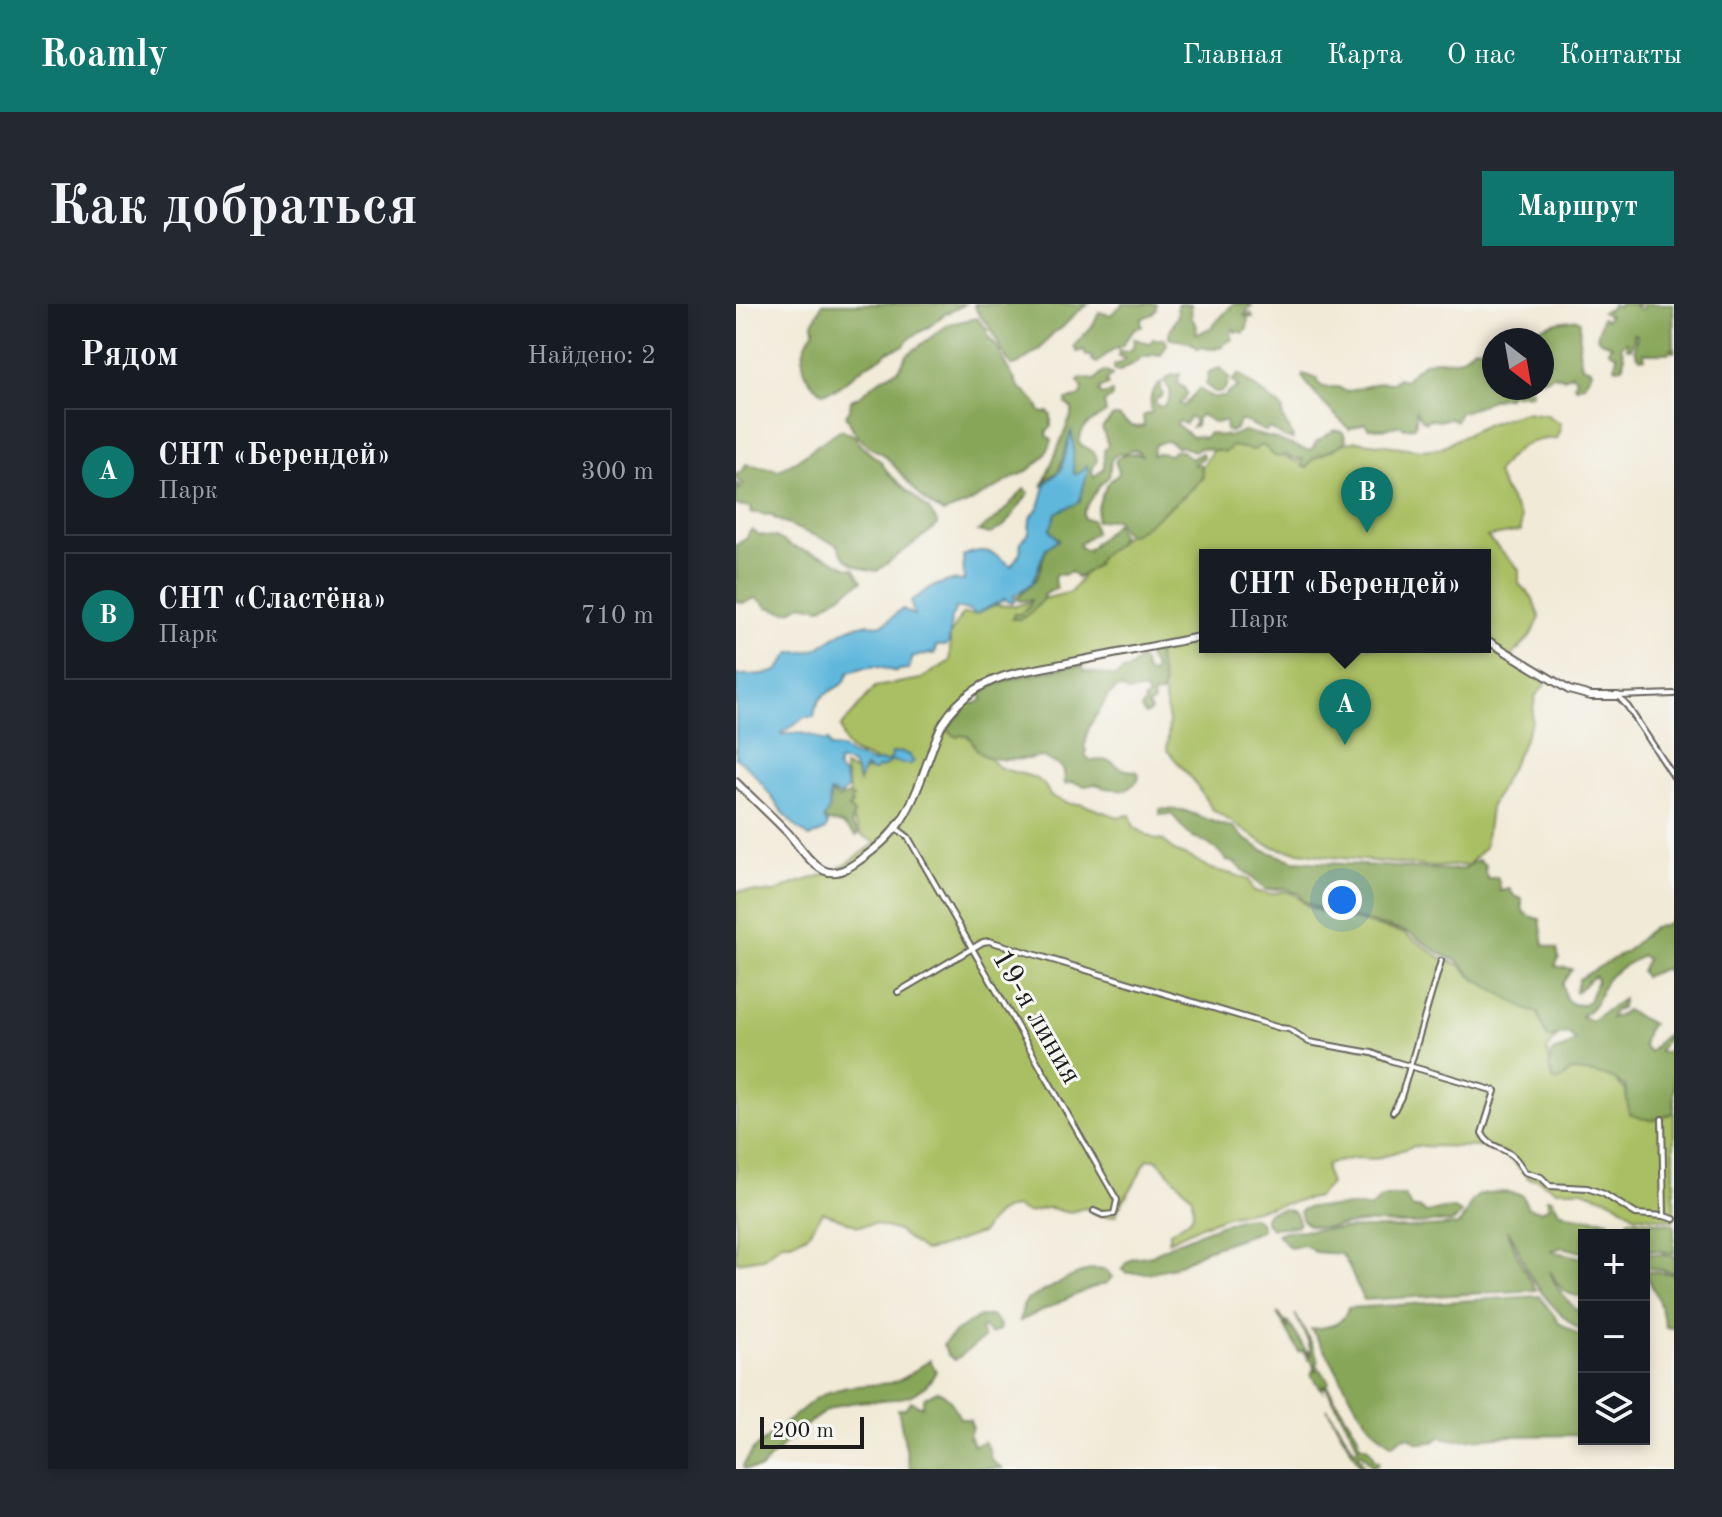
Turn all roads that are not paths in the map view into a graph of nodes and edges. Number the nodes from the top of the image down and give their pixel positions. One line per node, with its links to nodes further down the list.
1 (1199, 637): 7 (street)
2 (1491, 643): 4 (street)
3 (1674, 694): 4 (street)
4 (1618, 696): 5 (street)
5 (1674, 777)
6 (736, 782): 7 (street)
7 (896, 828): 8 (street, 19-я линия)
8 (972, 949): 10 (street); 11 (street); 14 (street, 19-я линия)
9 (1441, 961): 11 (street)
10 (898, 992)
11 (1410, 1065): 12 (street); 15 (street)
12 (1393, 1112)
13 (1662, 1119): 15 (street)
14 (1094, 1211)
15 (1664, 1216): 16 (street)
16 (1674, 1219)

